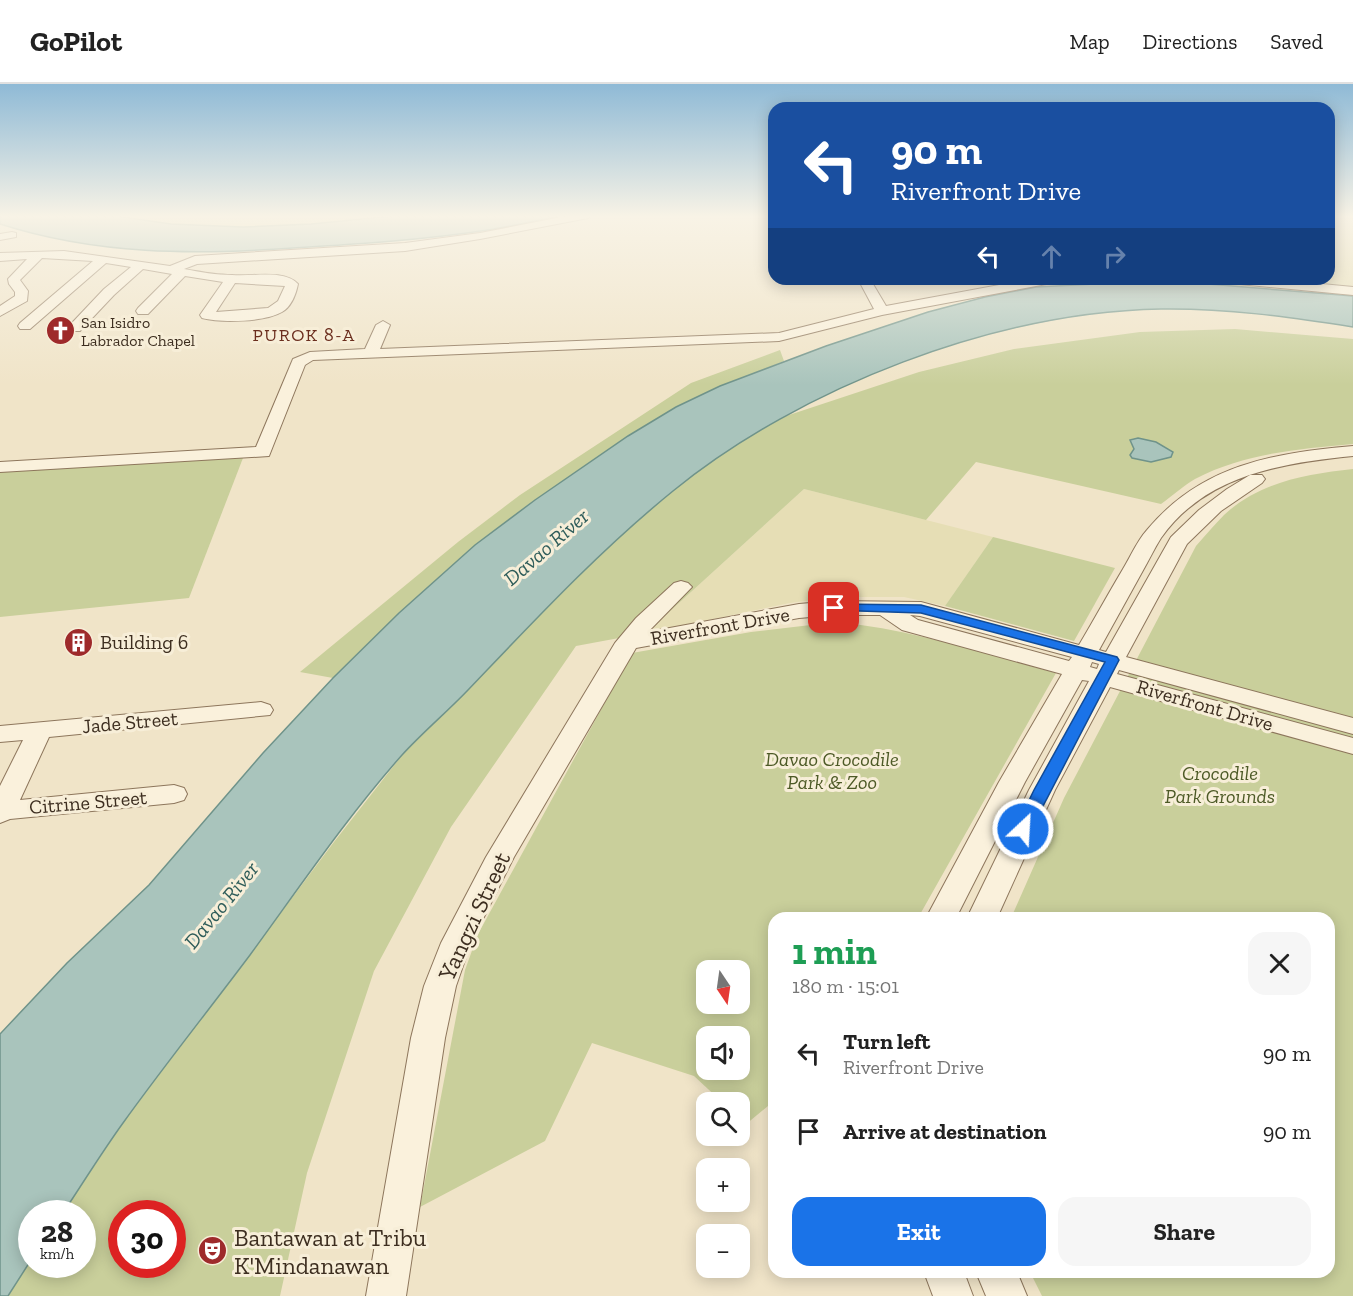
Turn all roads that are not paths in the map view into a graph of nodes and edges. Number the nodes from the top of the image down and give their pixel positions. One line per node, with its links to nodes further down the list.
1 (178, 271): 11 (street)
2 (21, 272): 13 (street)
3 (89, 272): 15 (street)
4 (133, 272): 16 (street)
5 (181, 272): 6 (street)
6 (231, 280): 6 (street)
7 (867, 285): 12 (street)
8 (1020, 285): 12 (street)
9 (1291, 285): 10 (street)
10 (1353, 291)
11 (143, 311)
12 (882, 311): 17 (street)
13 (0, 312)
14 (383, 325): 17 (street)
15 (25, 326)
16 (75, 328)
17 (371, 353): 20 (street)
18 (1353, 451): 23 (street)
19 (1353, 461): 24 (street)
20 (0, 466)
21 (681, 587): 22 (street, Yangzi Street)
22 (626, 644): 23 (street, Riverfront Drive); 35 (street, Yangzi Street)
23 (1080, 661): 24 (street, Riverfront Drive); 32 (street)
24 (1108, 668): 26 (street, Riverfront Drive); 29 (street, Riverfront Drive); 33 (street)
25 (261, 710): 27 (street, Jade Street)
26 (1353, 726)
27 (40, 730): 28 (street, Jade Street); 31 (street)
28 (0, 734)
29 (1353, 746)
30 (174, 794): 31 (street, Citrine Street)
31 (1, 812)
32 (944, 912)
33 (985, 912)
34 (946, 1278): 36 (street)
35 (386, 1296)
36 (953, 1296)

